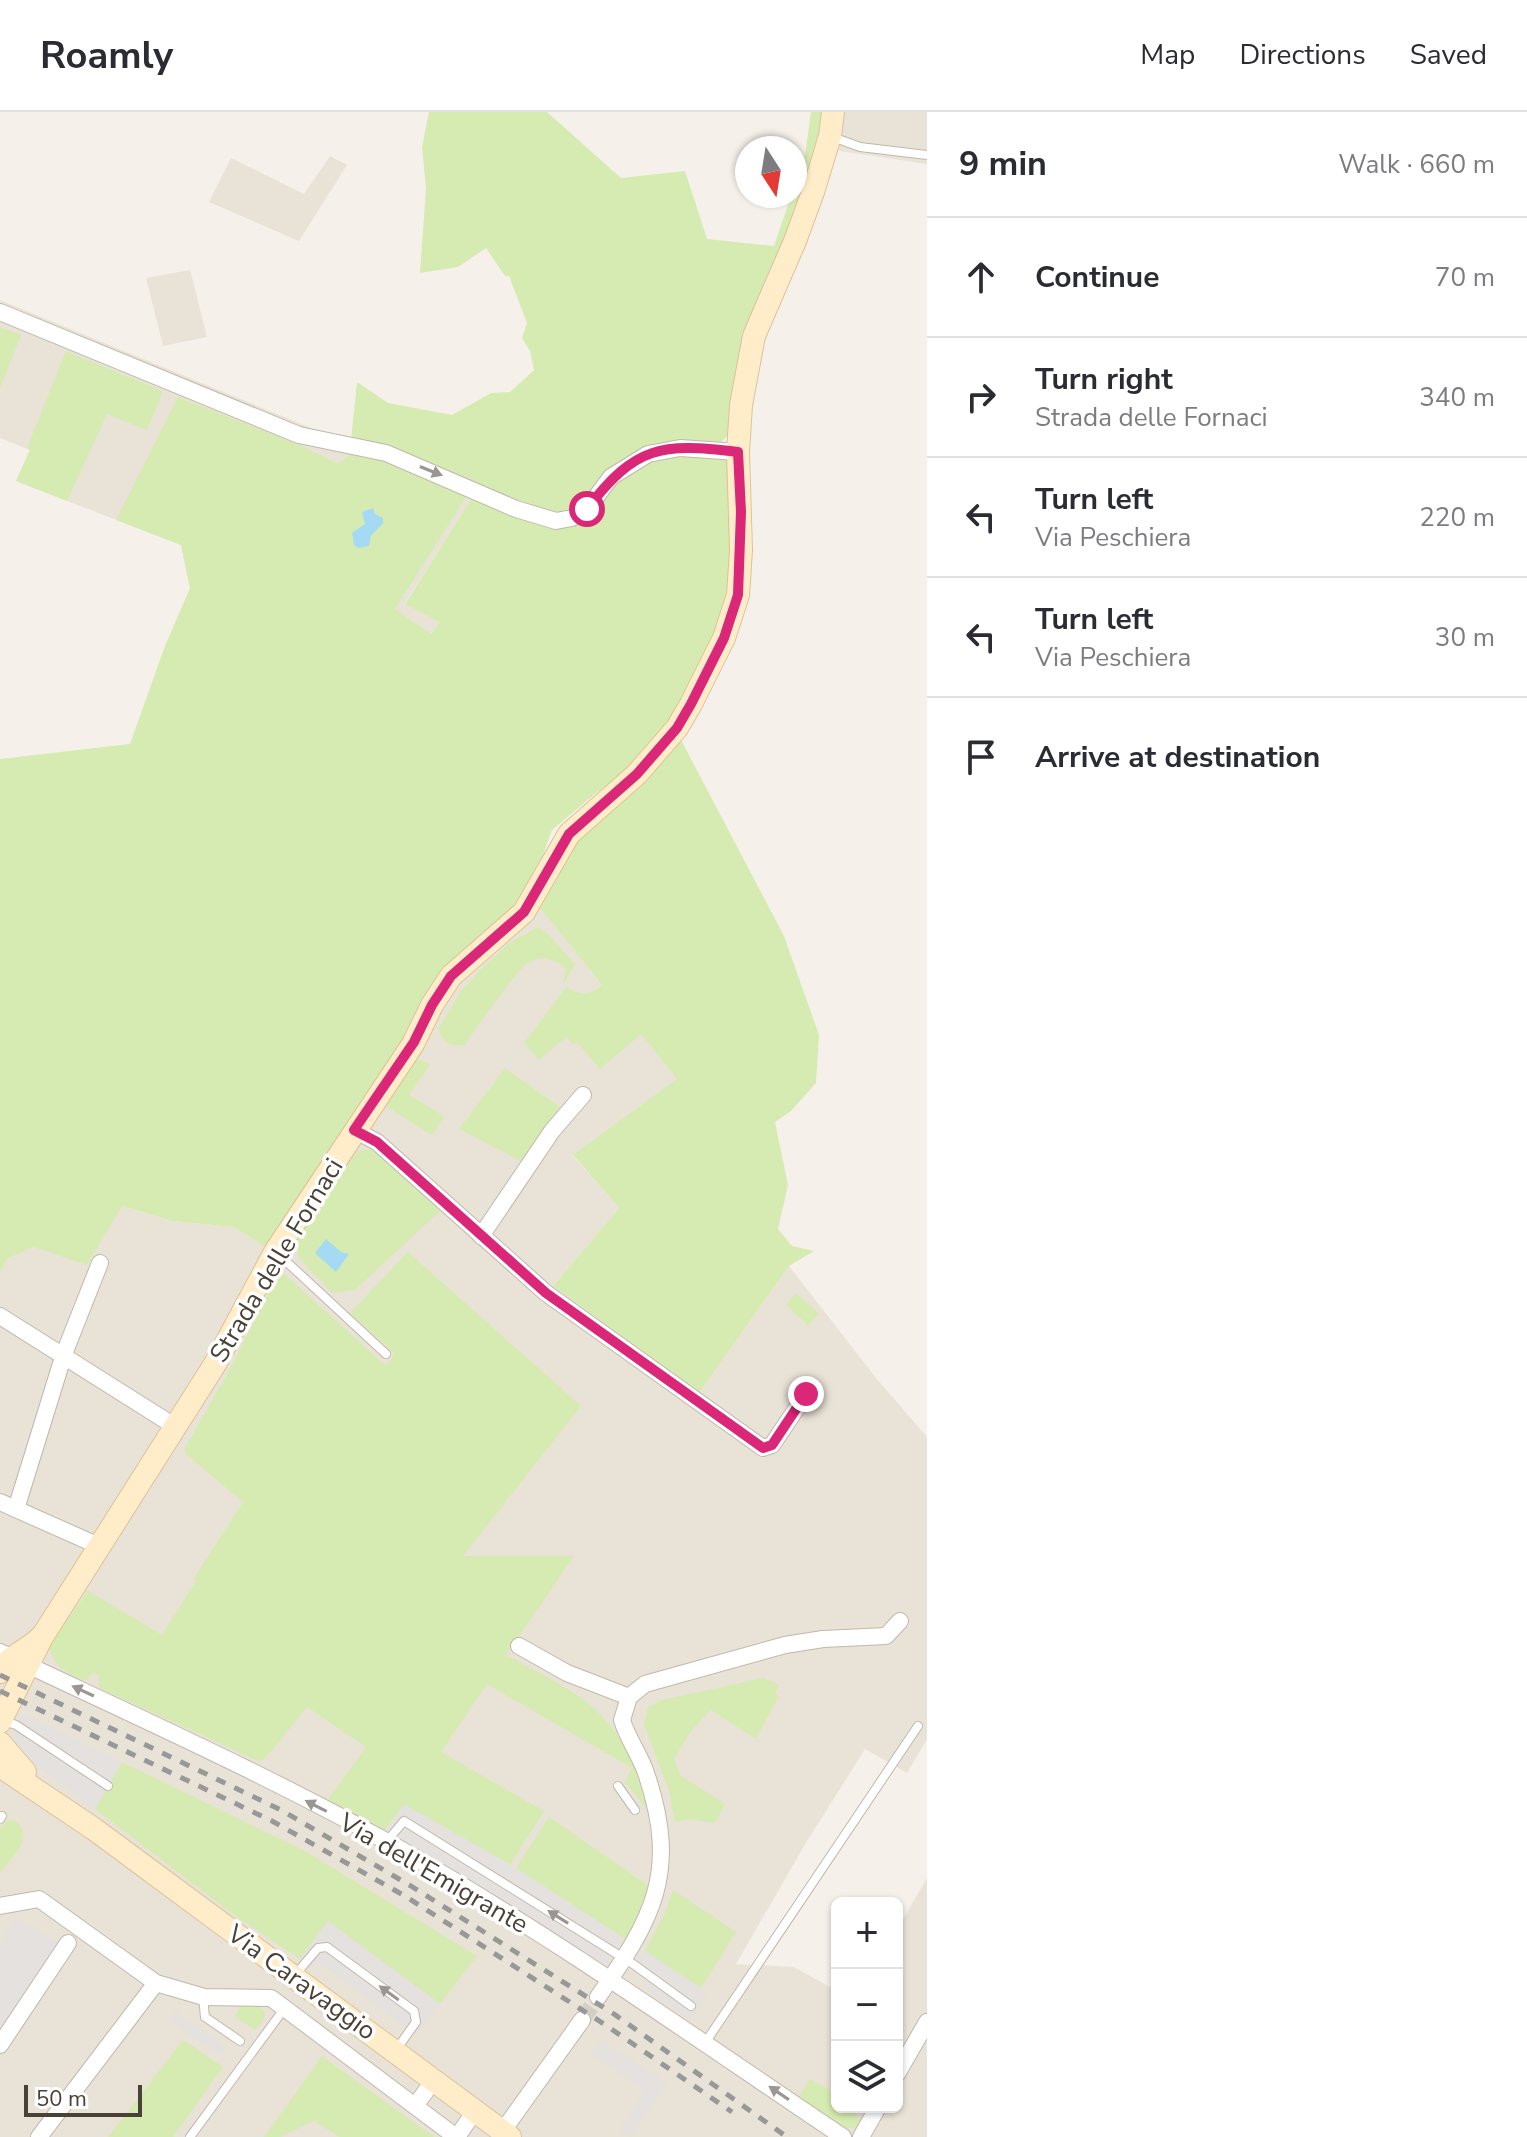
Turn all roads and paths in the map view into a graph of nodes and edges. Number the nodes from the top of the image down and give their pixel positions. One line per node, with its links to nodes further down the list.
1 (833, 112): 2 (street, Strada delle Fornaci)
2 (830, 136): 3 (lane); 5 (street, Strada delle Fornaci)
3 (927, 155)
4 (0, 312): 5 (street, one-way to 5)
5 (738, 452): 7 (street, Strada delle Fornaci)
6 (583, 1095): 8 (street)
7 (354, 1130): 8 (street); 9 (street, Strada delle Fornaci)
8 (481, 1236): 14 (street)
9 (275, 1252): 13 (lane); 15 (street, Strada delle Fornaci)
10 (100, 1263): 12 (street)
11 (0, 1316): 12 (street)
12 (64, 1354): 15 (street); 17 (street)
13 (386, 1354)
14 (811, 1387)
15 (176, 1427): 18 (street, Strada delle Fornaci)
16 (0, 1502): 17 (street)
17 (16, 1509): 18 (street)
18 (99, 1546): 21 (street, Strada delle Fornaci)
19 (900, 1621): 22 (street)
20 (519, 1646): 22 (street)
21 (10, 1662): 23 (street, Strada delle Fornaci); 31 (street, Via dell'Emigrante, one-way to 21)
22 (629, 1697): 34 (street)
23 (1, 1721): 27 (lane)
24 (918, 1726): 45 (lane)
25 (0, 1743): 30 (street, Via Caravaggio)
26 (0, 1766): 30 (street, Via Caravaggio)
27 (108, 1786)
28 (618, 1786): 29 (lane)
29 (635, 1810)
30 (94, 1829): 35 (street, Via Caravaggio)
31 (386, 1842): 34 (lane, one-way to 31); 36 (street, Via dell'Emigrante)
32 (0, 1906): 37 (street)
33 (68, 1943): 46 (street)
34 (624, 1958): 36 (street); 40 (lane)
35 (294, 1976): 47 (street, Via Caravaggio); 47 (lane, one-way to 35)
36 (611, 1979): 39 (street); 45 (street, Via dell'Emigrante)
37 (156, 1983): 38 (street); 54 (street)
38 (204, 1997): 41 (street); 44 (lane)
39 (598, 1997)
40 (691, 2006)
41 (284, 2008): 50 (street); 55 (lane)
42 (582, 2020): 53 (street)
43 (927, 2022): 48 (street)
44 (240, 2041)
45 (705, 2043): 57 (street, Via dell'Emigrante, one-way to 45)
46 (0, 2045)
47 (396, 2051): 49 (street, Via Caravaggio)
48 (903, 2064)
49 (434, 2080): 50 (street); 51 (street, Via Caravaggio)
50 (415, 2106): 56 (street)
51 (475, 2111): 53 (street, Via Caravaggio); 56 (street)
52 (875, 2113): 58 (street)
53 (506, 2134)
54 (39, 2137)
55 (190, 2137)
56 (457, 2137)
57 (843, 2137)
58 (861, 2137)

